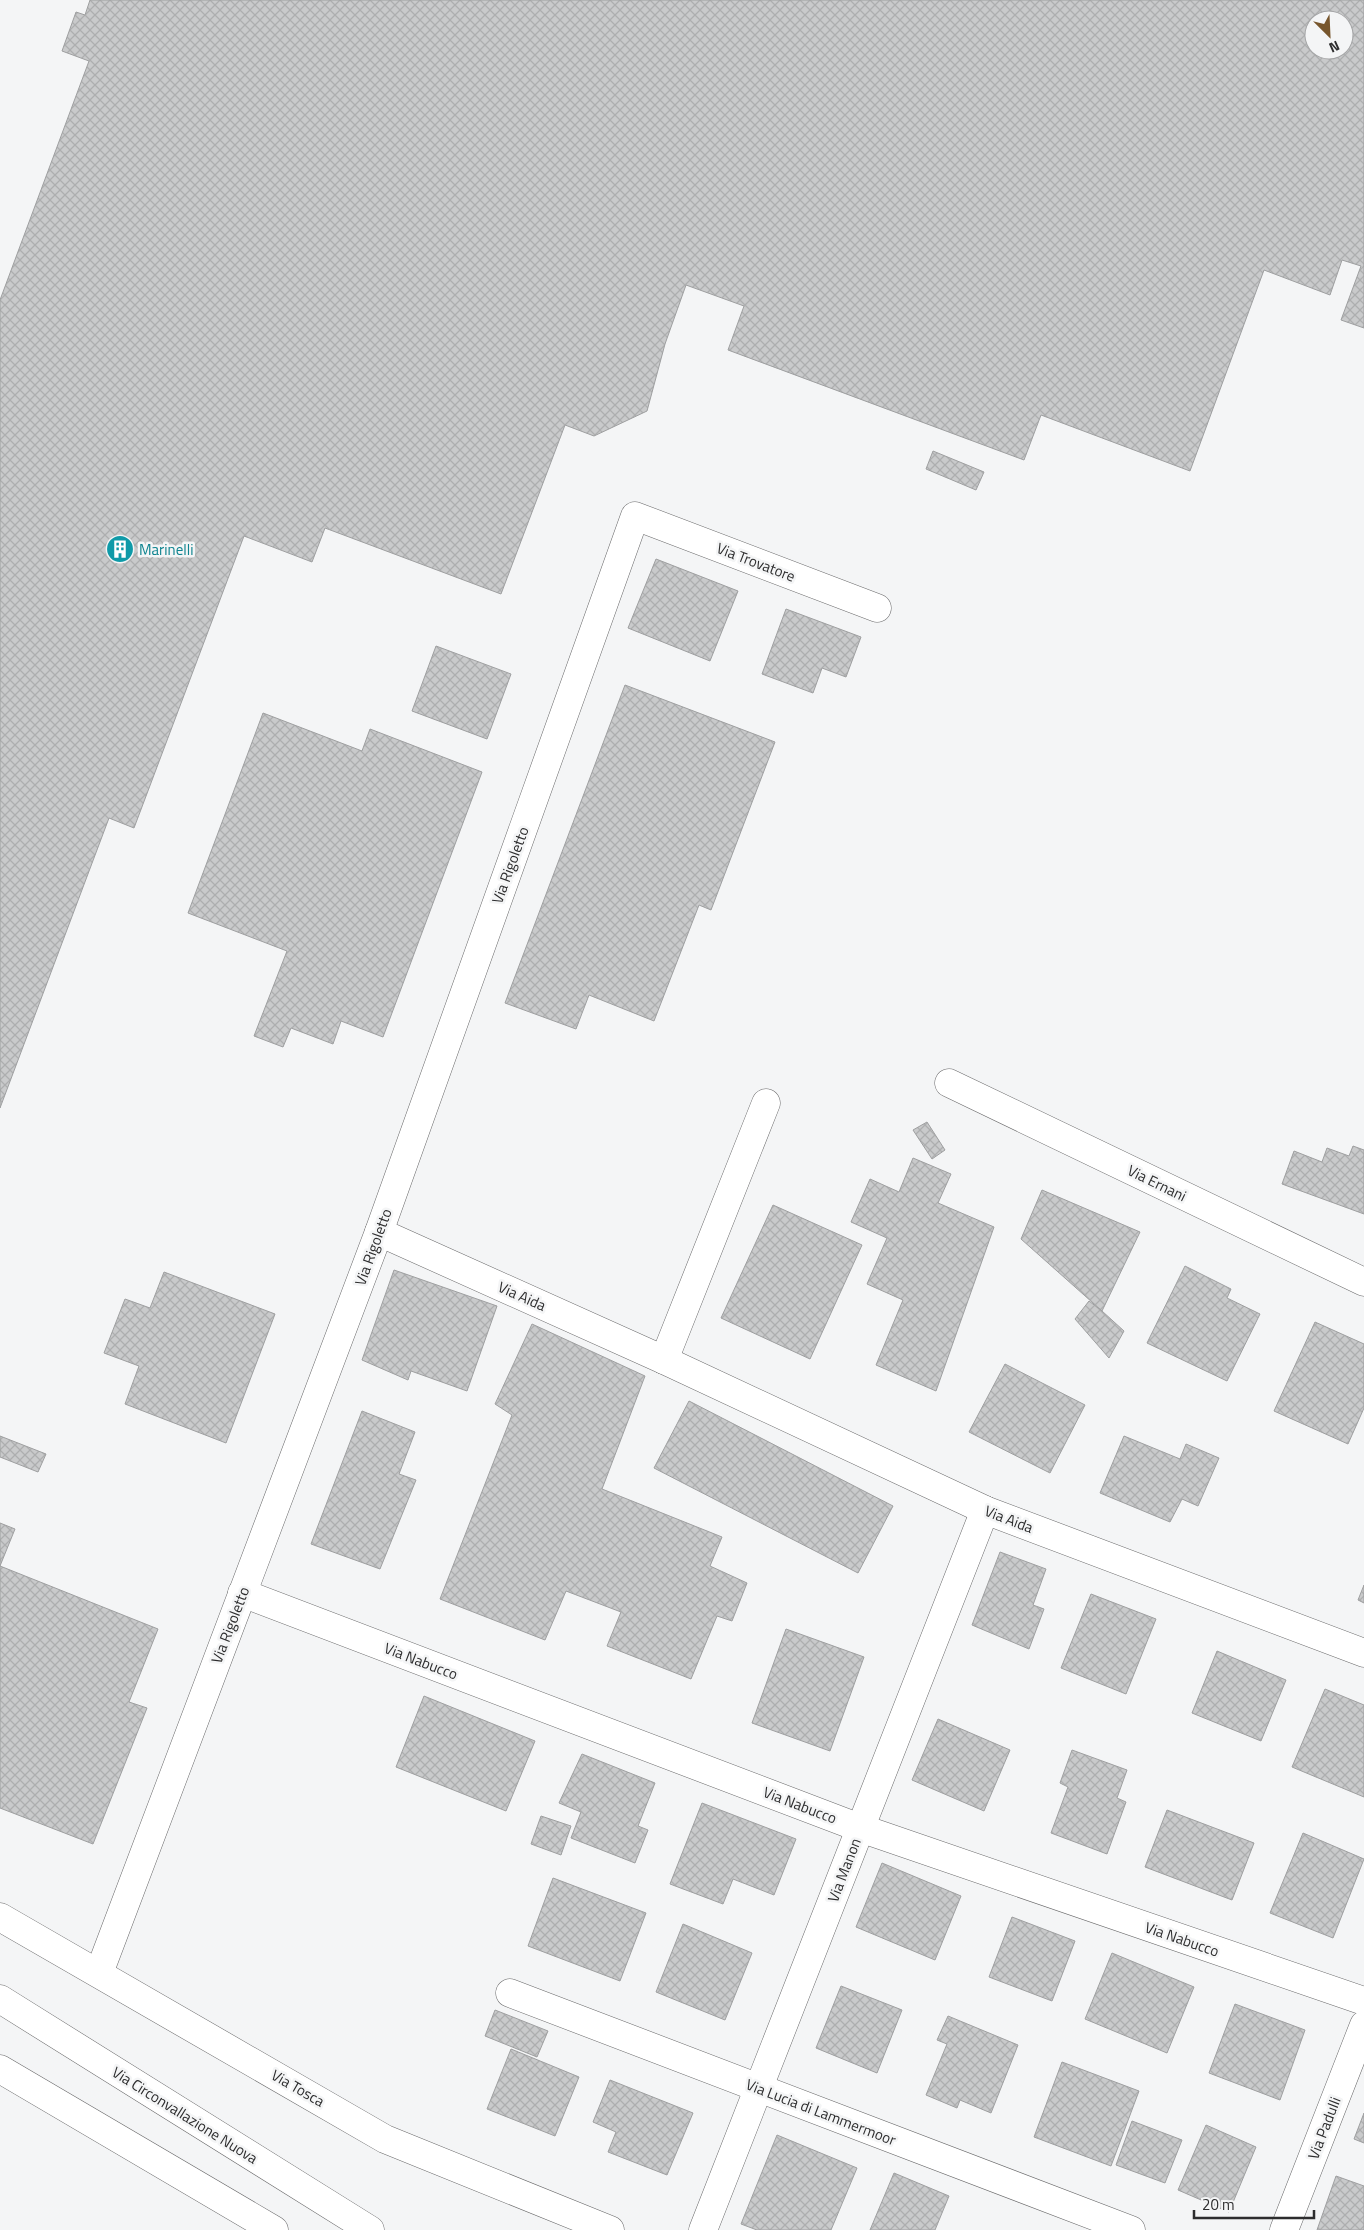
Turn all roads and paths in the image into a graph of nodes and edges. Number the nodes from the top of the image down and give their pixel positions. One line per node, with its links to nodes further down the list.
1 (635, 516): 2 (street, Via Trovatore); 5 (street, Via Rigoletto)
2 (877, 608)
3 (949, 1083): 6 (street, Via Ernani)
4 (766, 1103): 7 (street)
5 (379, 1232): 7 (street, Via Aida); 9 (street, Via Rigoletto)
6 (1364, 1282)
7 (664, 1360): 8 (street, Via Aida)
8 (985, 1510): 10 (street, Via Aida); 11 (street, Via Manon)
9 (242, 1593): 11 (street, Via Nabucco); 13 (street, Via Rigoletto)
10 (1364, 1654)
11 (860, 1828): 16 (street, Via Nabucco); 19 (street, Via Manon)
12 (0, 1917): 13 (street, Via Tosca)
13 (99, 1973): 22 (street, Via Tosca)
14 (510, 1993): 19 (street, Via Lucia di Lammermoor)
15 (0, 1999): 21 (street, Via Circonvallazione Nuova)
16 (1364, 2001)
17 (1364, 2025): 25 (street, Via Padulli)
18 (0, 2069): 20 (street)
19 (759, 2088): 23 (street, Via Manon); 24 (street, Via Lucia di Lammermoor)
20 (274, 2230)
21 (370, 2230)
22 (610, 2230)
23 (703, 2230)
24 (1131, 2230)
25 (1284, 2230)

